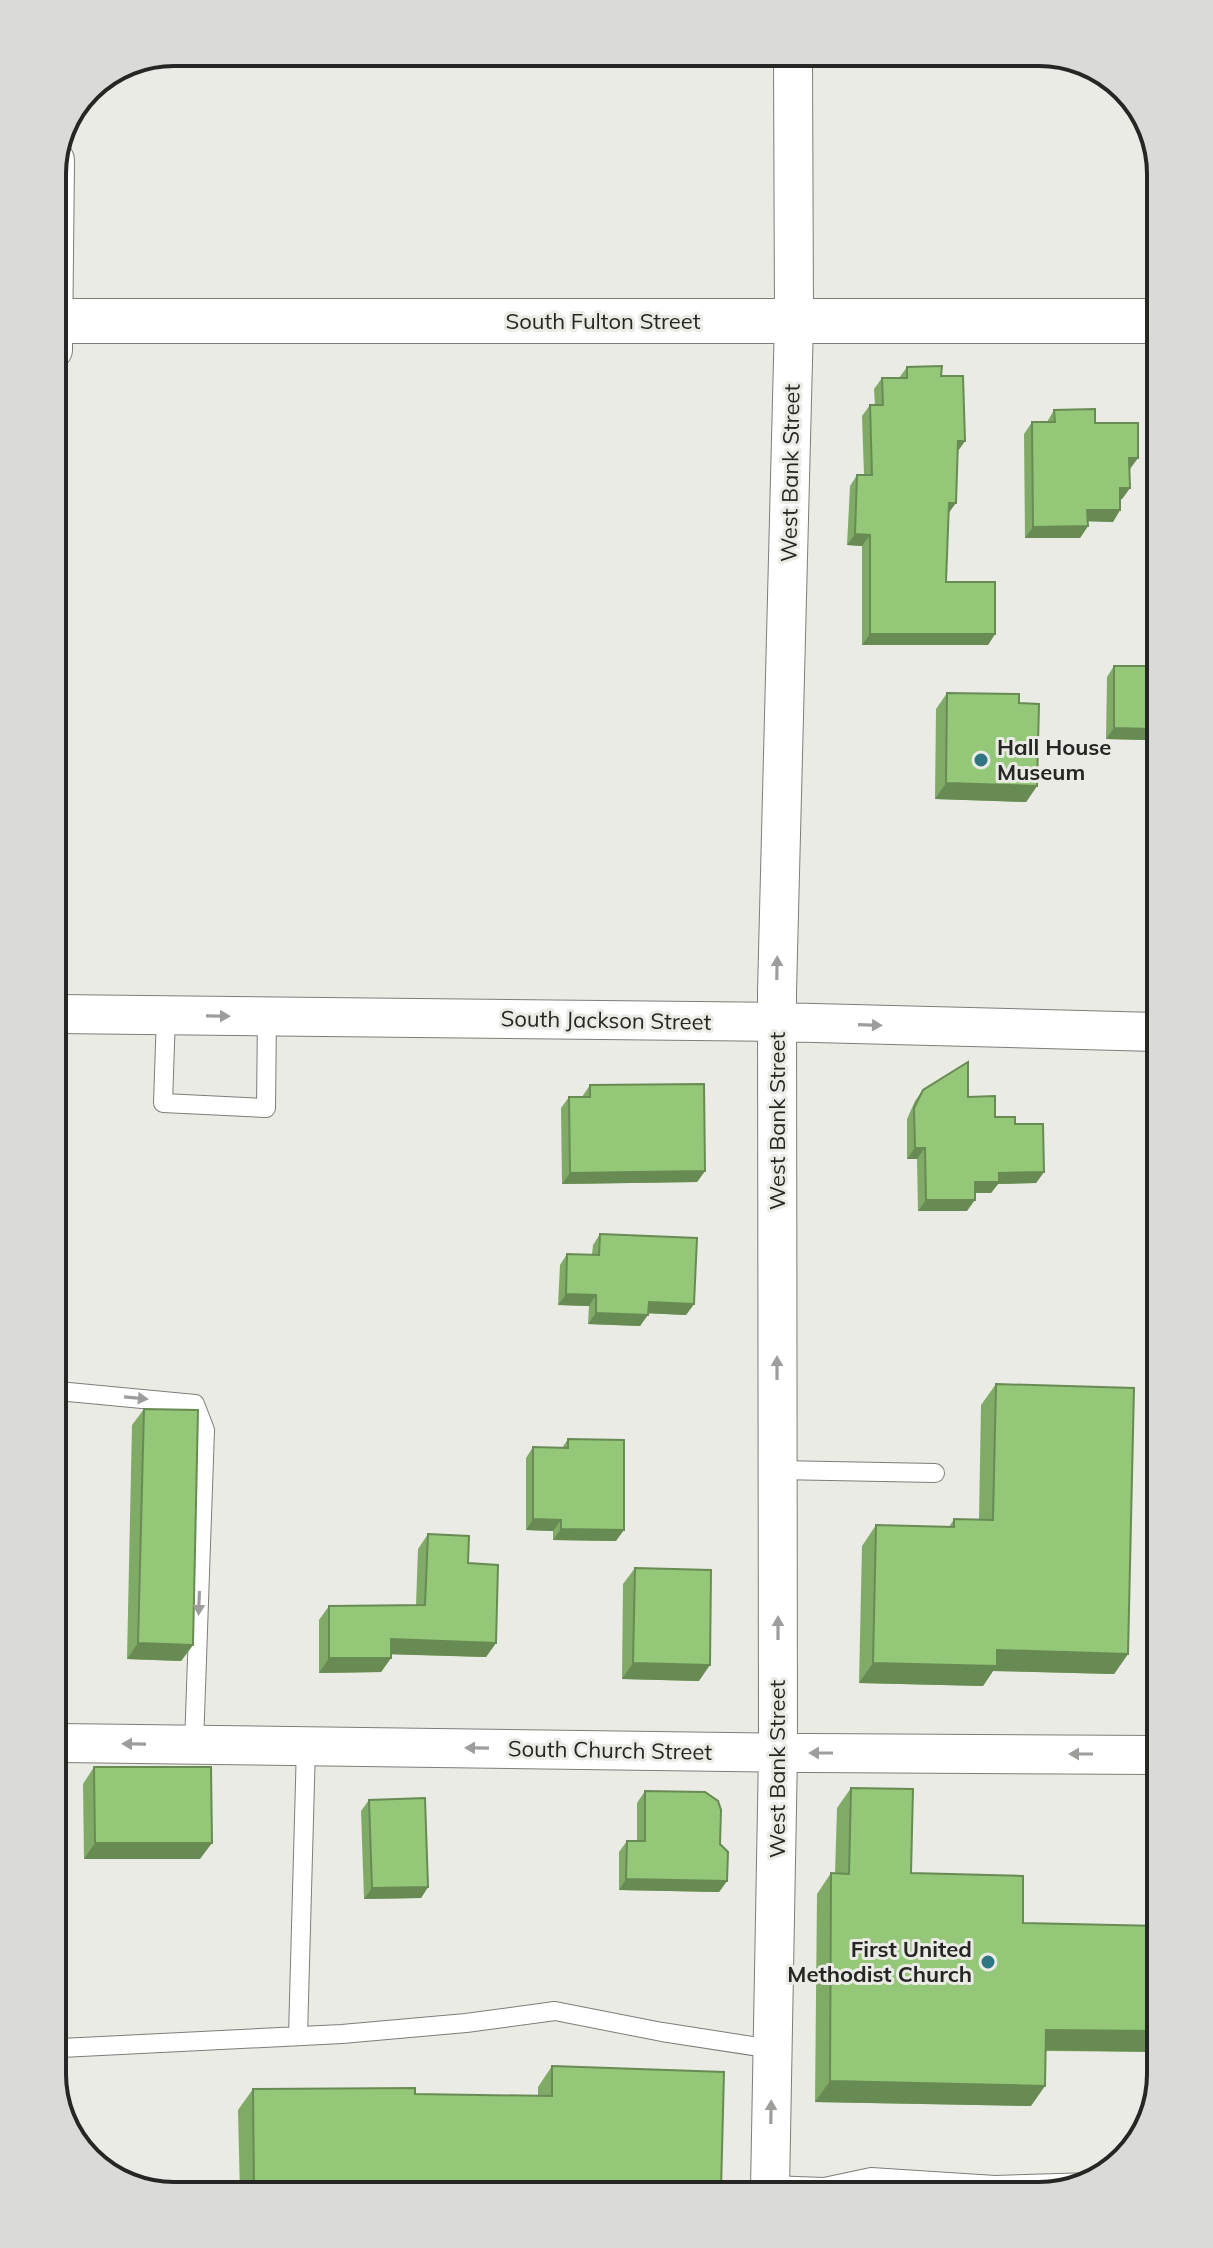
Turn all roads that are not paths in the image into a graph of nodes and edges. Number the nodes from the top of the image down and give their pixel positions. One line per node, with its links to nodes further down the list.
1 (793, 66): 2 (street, West Bank Street)
2 (794, 321): 3 (street, South Fulton Street); 4 (street, South Fulton Street); 8 (street, West Bank Street, one-way to 2)
3 (1147, 321)
4 (66, 330)
5 (66, 1014): 6 (street, South Jackson Street)
6 (166, 1015): 7 (street, South Jackson Street, one-way to 7); 7 (lane)
7 (267, 1016): 8 (street, South Jackson Street)
8 (776, 1022): 9 (street, South Jackson Street, one-way to 9); 11 (street, West Bank Street, one-way to 8)
9 (1147, 1032)
10 (66, 1392): 14 (lane, one-way to 14)
11 (777, 1470): 12 (lane); 16 (street, West Bank Street, one-way to 11)
12 (935, 1473)
13 (66, 1743): 14 (street, South Church Street, one-way to 13)
14 (194, 1745): 15 (street, South Church Street)
15 (306, 1746): 16 (street, South Church Street, one-way to 15); 18 (lane)
16 (778, 1753): 17 (street, South Church Street, one-way to 16); 20 (street, West Bank Street)
17 (1147, 1755)
18 (298, 2036): 19 (lane); 20 (lane)
19 (66, 2048)
20 (772, 2049): 21 (street, West Bank Street, one-way to 20)
21 (770, 2182)
22 (848, 2182): 23 (lane)
23 (948, 2182)

